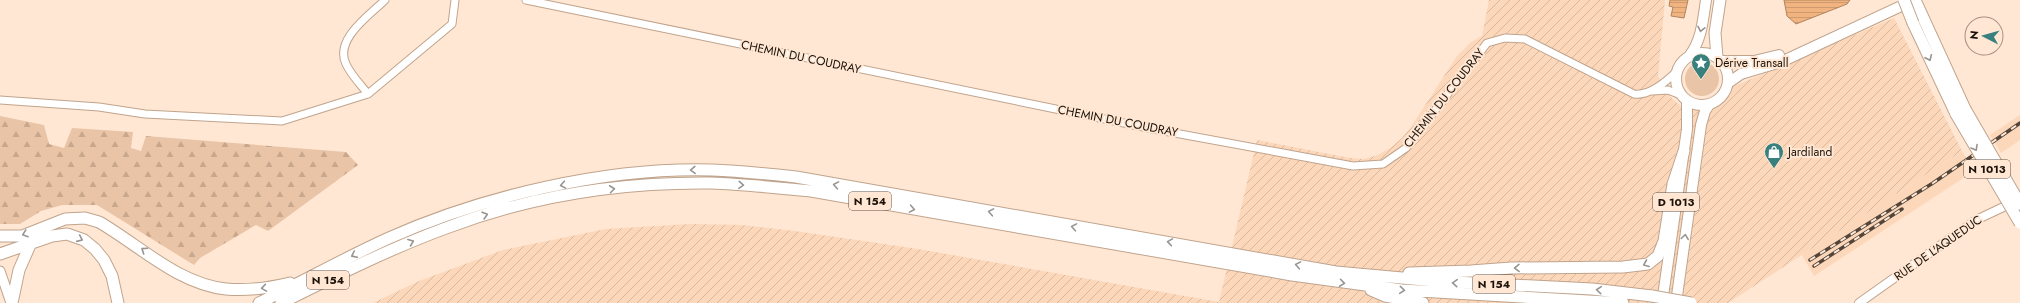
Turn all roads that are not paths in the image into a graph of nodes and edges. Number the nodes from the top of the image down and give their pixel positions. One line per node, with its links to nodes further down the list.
1 (385, 0): 15 (street)
2 (455, 0): 15 (street)
3 (526, 0): 14 (street, CHEMIN DU COUDRAY)
4 (1706, 0): 10 (main road, one-way to 10)
5 (1720, 0): 11 (highway)
6 (1903, 0): 9 (highway, N 1013, bridge); 11 (main road)
7 (1915, 0): 9 (highway, N 1013); 13 (main road)
8 (1921, 0): 9 (main road)
9 (1921, 19): 19 (highway, N 1013, one-way to 19); 19 (highway, N 1013)
10 (1690, 55): 11 (main road); 12 (main road)
11 (1719, 59): 13 (main road)
12 (1677, 71): 14 (street); 16 (main road)
13 (1728, 83): 18 (main road)
14 (1647, 92): 16 (street, CHEMIN DU COUDRAY)
15 (368, 94): 17 (street)
16 (1684, 98): 18 (main road); 20 (main road, D 1013)
17 (0, 100)
18 (1709, 105): 38 (main road, D 1013, one-way to 18)
19 (1960, 111): 22 (highway, N 1013, bridge); 23 (highway, N 1013, one-way to 23, bridge)
20 (1684, 151): 28 (highway, one-way to 28); 37 (main road, D 1013)
21 (2020, 200): 40 (street, RUE DE L'AQUEDUC)
22 (2020, 204)
23 (2020, 223)
24 (0, 236): 29 (highway, one-way to 24)
25 (30, 245): 26 (highway); 31 (highway); 32 (highway, one-way to 32)
26 (0, 254)
27 (0, 271): 31 (main road)
28 (1336, 272): 29 (highway, N 154, one-way to 29); 39 (highway, N 154, one-way to 28, bridge)
29 (302, 281): 33 (highway, N 154)
30 (1364, 286): 34 (highway, N 154, one-way to 30); 35 (highway); 36 (highway, N 154, one-way to 36)
31 (12, 303)
32 (118, 303)
33 (259, 303)
34 (281, 303)
35 (1423, 303)
36 (1623, 303)
37 (1662, 303)
38 (1676, 303)
39 (1691, 303)
40 (1859, 303)

